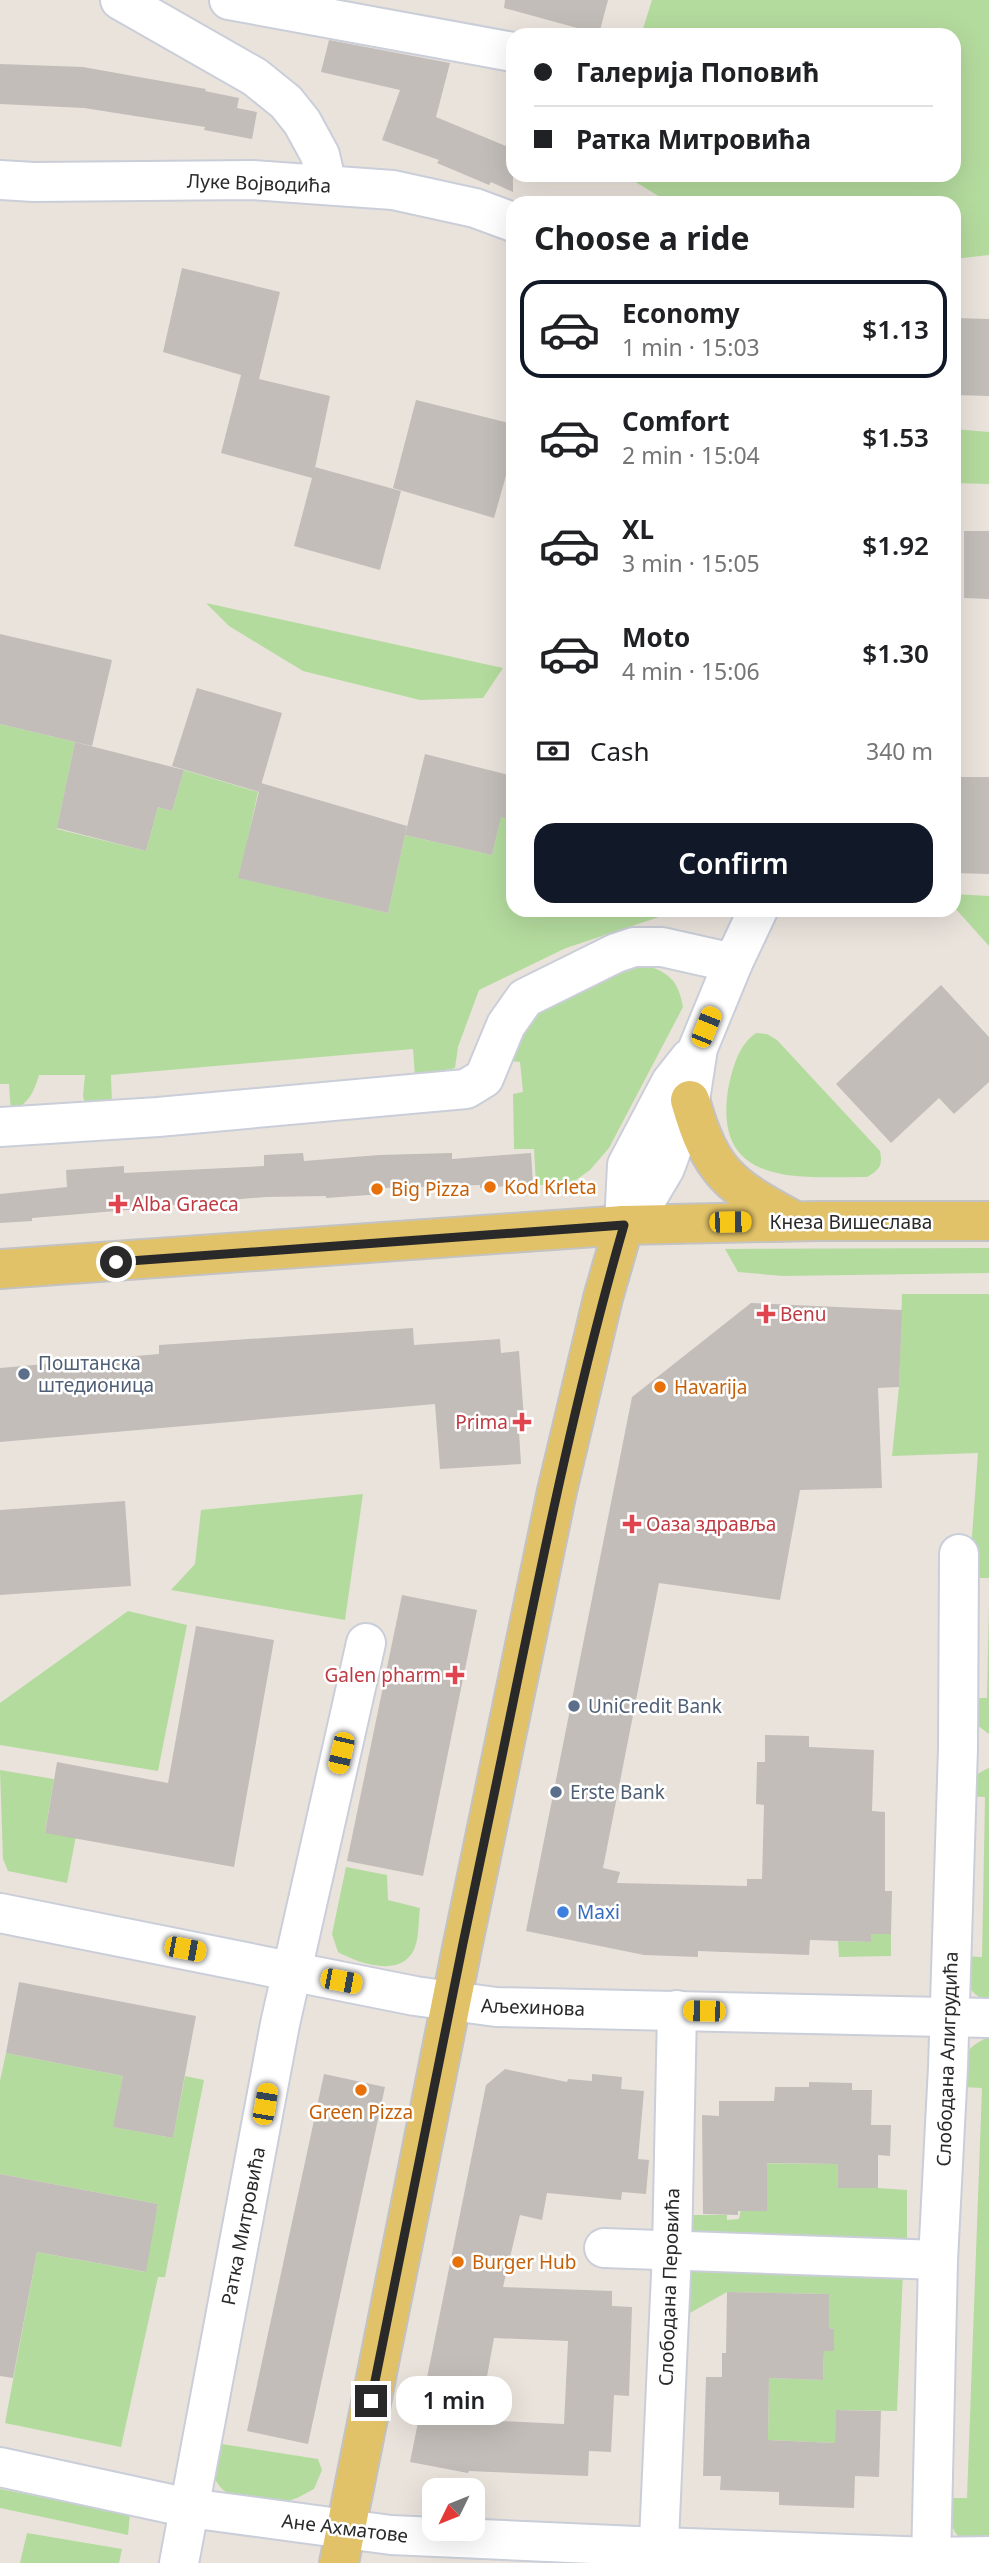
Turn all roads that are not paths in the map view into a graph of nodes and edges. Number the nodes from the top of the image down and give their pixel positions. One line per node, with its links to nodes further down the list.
1 (120, 0): 5 (street)
2 (229, 0): 3 (street)
3 (506, 51)
4 (0, 180): 5 (street, Луке Војводића)
5 (327, 185): 6 (street, Луке Војводића)
6 (506, 219)
7 (755, 917): 8 (street)
8 (733, 963): 9 (street); 11 (street)
9 (698, 1048): 10 (street); 14 (street)
10 (690, 1100): 13 (main road); 14 (street)
11 (0, 1127)
12 (989, 1221): 13 (main road, Кнеза Вишеслава)
13 (797, 1222): 14 (main road, Кнеза Вишеслава)
14 (624, 1225): 15 (main road, Кнеза Вишеслава); 20 (main road)
15 (0, 1269)
16 (960, 1554): 22 (street, Слободана Алигрудића)
17 (366, 1643): 19 (street, Ратка Митровића)
18 (0, 1913): 19 (street, Аљехинова)
19 (293, 1971): 20 (street, Аљехинова); 28 (street, Ратка Митровића)
20 (452, 2002): 21 (street, Аљехинова); 29 (main road)
21 (677, 2010): 22 (street, Аљехинова); 25 (street, Слободана Перовића)
22 (948, 2017): 23 (street, Аљехинова); 26 (street, Слободана Алигрудића)
23 (989, 2018)
24 (604, 2248): 25 (street)
25 (672, 2251): 26 (street); 30 (street, Слободана Перовића)
26 (938, 2260): 32 (street, Слободана Алигрудића)
27 (0, 2467): 28 (street, Ане Ахматове)
28 (189, 2508): 29 (street, Ане Ахматове); 33 (street, Ратка Митровића)
29 (343, 2546): 30 (street, Ане Ахматове)
30 (658, 2555): 32 (street, Ане Ахматове)
31 (989, 2556): 32 (street, Ане Ахматове)
32 (930, 2560)
33 (179, 2563)

